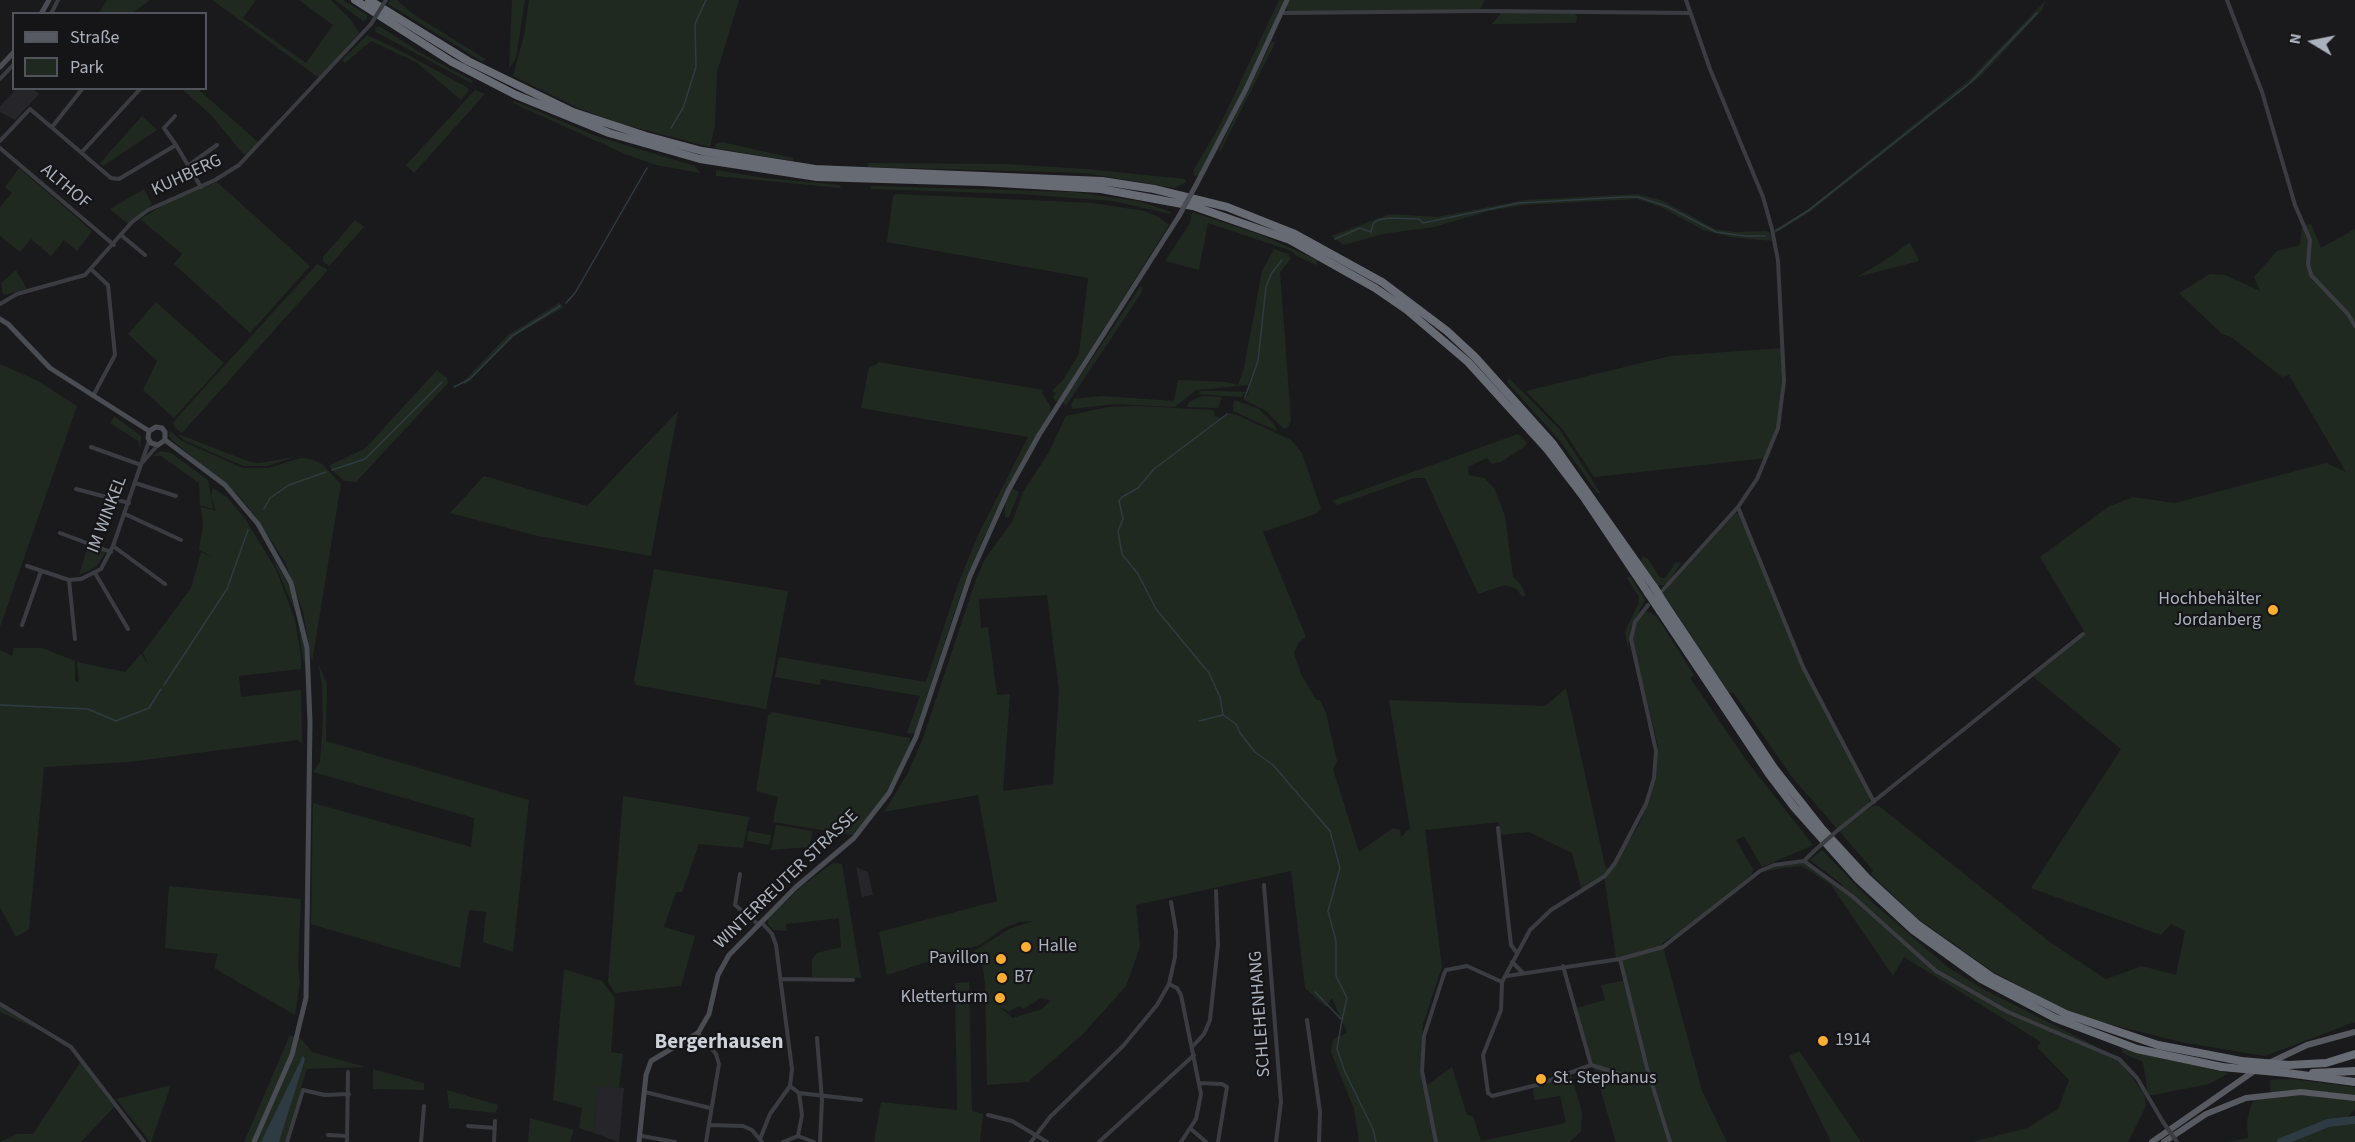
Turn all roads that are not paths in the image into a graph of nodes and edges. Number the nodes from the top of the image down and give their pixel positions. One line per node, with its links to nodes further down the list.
1 (355, 0): 22 (highway)
2 (369, 0): 22 (highway)
3 (386, 0): 24 (street, KUHBERG, bridge)
4 (1287, 0): 7 (street, WINTERREUTER STRASSE)
5 (1686, 0): 8 (street)
6 (2227, 0): 31 (street)
7 (1281, 13): 8 (street); 68 (street, WINTERREUTER STRASSE, bridge)
8 (1689, 13): 43 (street)
9 (12, 54): 11 (street)
10 (12, 66): 12 (street)
11 (0, 67)
12 (0, 79)
13 (80, 90): 16 (street)
14 (139, 90): 21 (street)
15 (175, 116): 18 (street)
16 (52, 127): 17 (street); 21 (street)
17 (0, 141)
18 (176, 145): 21 (street); 23 (street)
19 (217, 145): 23 (street)
20 (0, 148): 26 (street, ALTHOF)
21 (82, 152)
22 (701, 155): 54 (highway)
23 (189, 165): 24 (street)
24 (201, 187): 25 (street, KUHBERG)
25 (121, 235): 26 (street, KUHBERG); 27 (street)
26 (114, 245): 28 (street, KUHBERG)
27 (145, 255)
28 (92, 270): 29 (street, KUHBERG); 32 (street)
29 (0, 304)
30 (0, 319): 32 (street)
31 (2355, 326)
32 (93, 396): 33 (street)
33 (149, 431): 34 (street); 35 (street)
34 (165, 440): 36 (street); 116 (street)
35 (149, 441): 36 (street); 38 (street, IM WINKEL)
36 (158, 445): 38 (street, IM WINKEL)
37 (91, 447): 38 (street)
38 (141, 464): 39 (street, IM WINKEL)
39 (135, 483): 41 (street); 42 (street, IM WINKEL)
40 (76, 489): 42 (street)
41 (176, 496)
42 (129, 503): 44 (street, IM WINKEL)
43 (1738, 507): 54 (street); 61 (street)
44 (125, 514): 46 (street); 47 (street, IM WINKEL)
45 (60, 533): 48 (street)
46 (181, 540)
47 (113, 546): 48 (street, IM WINKEL); 53 (street)
48 (111, 552): 51 (street, IM WINKEL)
49 (27, 566): 50 (street)
50 (41, 571): 52 (street); 57 (street)
51 (95, 573): 52 (street, IM WINKEL); 58 (street)
52 (69, 580): 60 (street)
53 (165, 584)
54 (1654, 591): 56 (highway, bridge)
55 (1648, 605): 69 (street)
56 (1663, 608): 88 (highway, bridge); 88 (highway, bridge)
57 (22, 625)
58 (128, 629)
59 (2083, 634): 61 (street)
60 (75, 639)
61 (1874, 802): 63 (street, bridge)
62 (1498, 828): 69 (street)
63 (1804, 861): 70 (street); 137 (street, bridge)
64 (740, 874): 68 (street)
65 (1264, 885): 131 (street, SCHLEHENHANG)
66 (1216, 891): 84 (street)
67 (1171, 902): 78 (street)
68 (760, 923): 75 (street); 82 (street, WINTERREUTER STRASSE)
69 (1517, 953): 71 (street)
70 (1620, 959): 72 (street); 93 (street)
71 (1512, 962): 73 (street); 74 (street)
72 (1563, 966): 73 (street); 87 (street)
73 (1523, 973): 74 (street)
74 (1506, 976): 77 (street)
75 (781, 979): 76 (street); 94 (street)
76 (853, 980)
77 (1502, 982): 87 (street); 133 (street)
78 (1169, 984): 84 (street); 109 (street)
79 (0, 1004): 115 (street)
80 (1307, 1020): 132 (street)
81 (2355, 1032): 135 (main road)
82 (698, 1033): 95 (street); 102 (street)
83 (817, 1038): 98 (street)
84 (1192, 1046): 86 (street)
85 (2355, 1054): 88 (highway)
86 (1194, 1055): 92 (street); 127 (street)
87 (1591, 1065): 93 (street)
88 (2288, 1069): 89 (highway); 91 (highway)
89 (2355, 1070)
90 (348, 1072): 97 (street)
91 (2355, 1082)
92 (1200, 1083): 108 (street); 130 (street)
93 (1653, 1084): 134 (street)
94 (790, 1086): 96 (street); 114 (street)
95 (645, 1092): 102 (street); 113 (street)
96 (799, 1093): 98 (street); 111 (street)
97 (349, 1094): 112 (street); 117 (street)
98 (821, 1096): 100 (street); 124 (street)
99 (2355, 1098): 136 (main road)
100 (861, 1100)
101 (424, 1106): 118 (street)
102 (710, 1108): 105 (street)
103 (988, 1115): 109 (street)
104 (495, 1121): 107 (street)
105 (710, 1125): 114 (street); 121 (street)
106 (468, 1126): 107 (street)
107 (495, 1128): 119 (street)
108 (1191, 1129): 128 (street); 129 (street)
109 (1036, 1135): 125 (street); 126 (street)
110 (328, 1136): 112 (street)
111 (798, 1136): 122 (street); 123 (street)
112 (347, 1139)
113 (640, 1139): 120 (street)
114 (761, 1140)
115 (144, 1142)
116 (254, 1142)
117 (287, 1142)
118 (421, 1142)
119 (494, 1142)
120 (675, 1142)
121 (706, 1142)
122 (783, 1142)
123 (814, 1142)
124 (820, 1142)
125 (1030, 1142)
126 (1047, 1142)
127 (1099, 1142)
128 (1181, 1142)
129 (1206, 1142)
130 (1218, 1142)
131 (1276, 1142)
132 (1319, 1142)
133 (1436, 1142)
134 (1670, 1142)
135 (2152, 1142)
136 (2164, 1142)
137 (2177, 1142)

